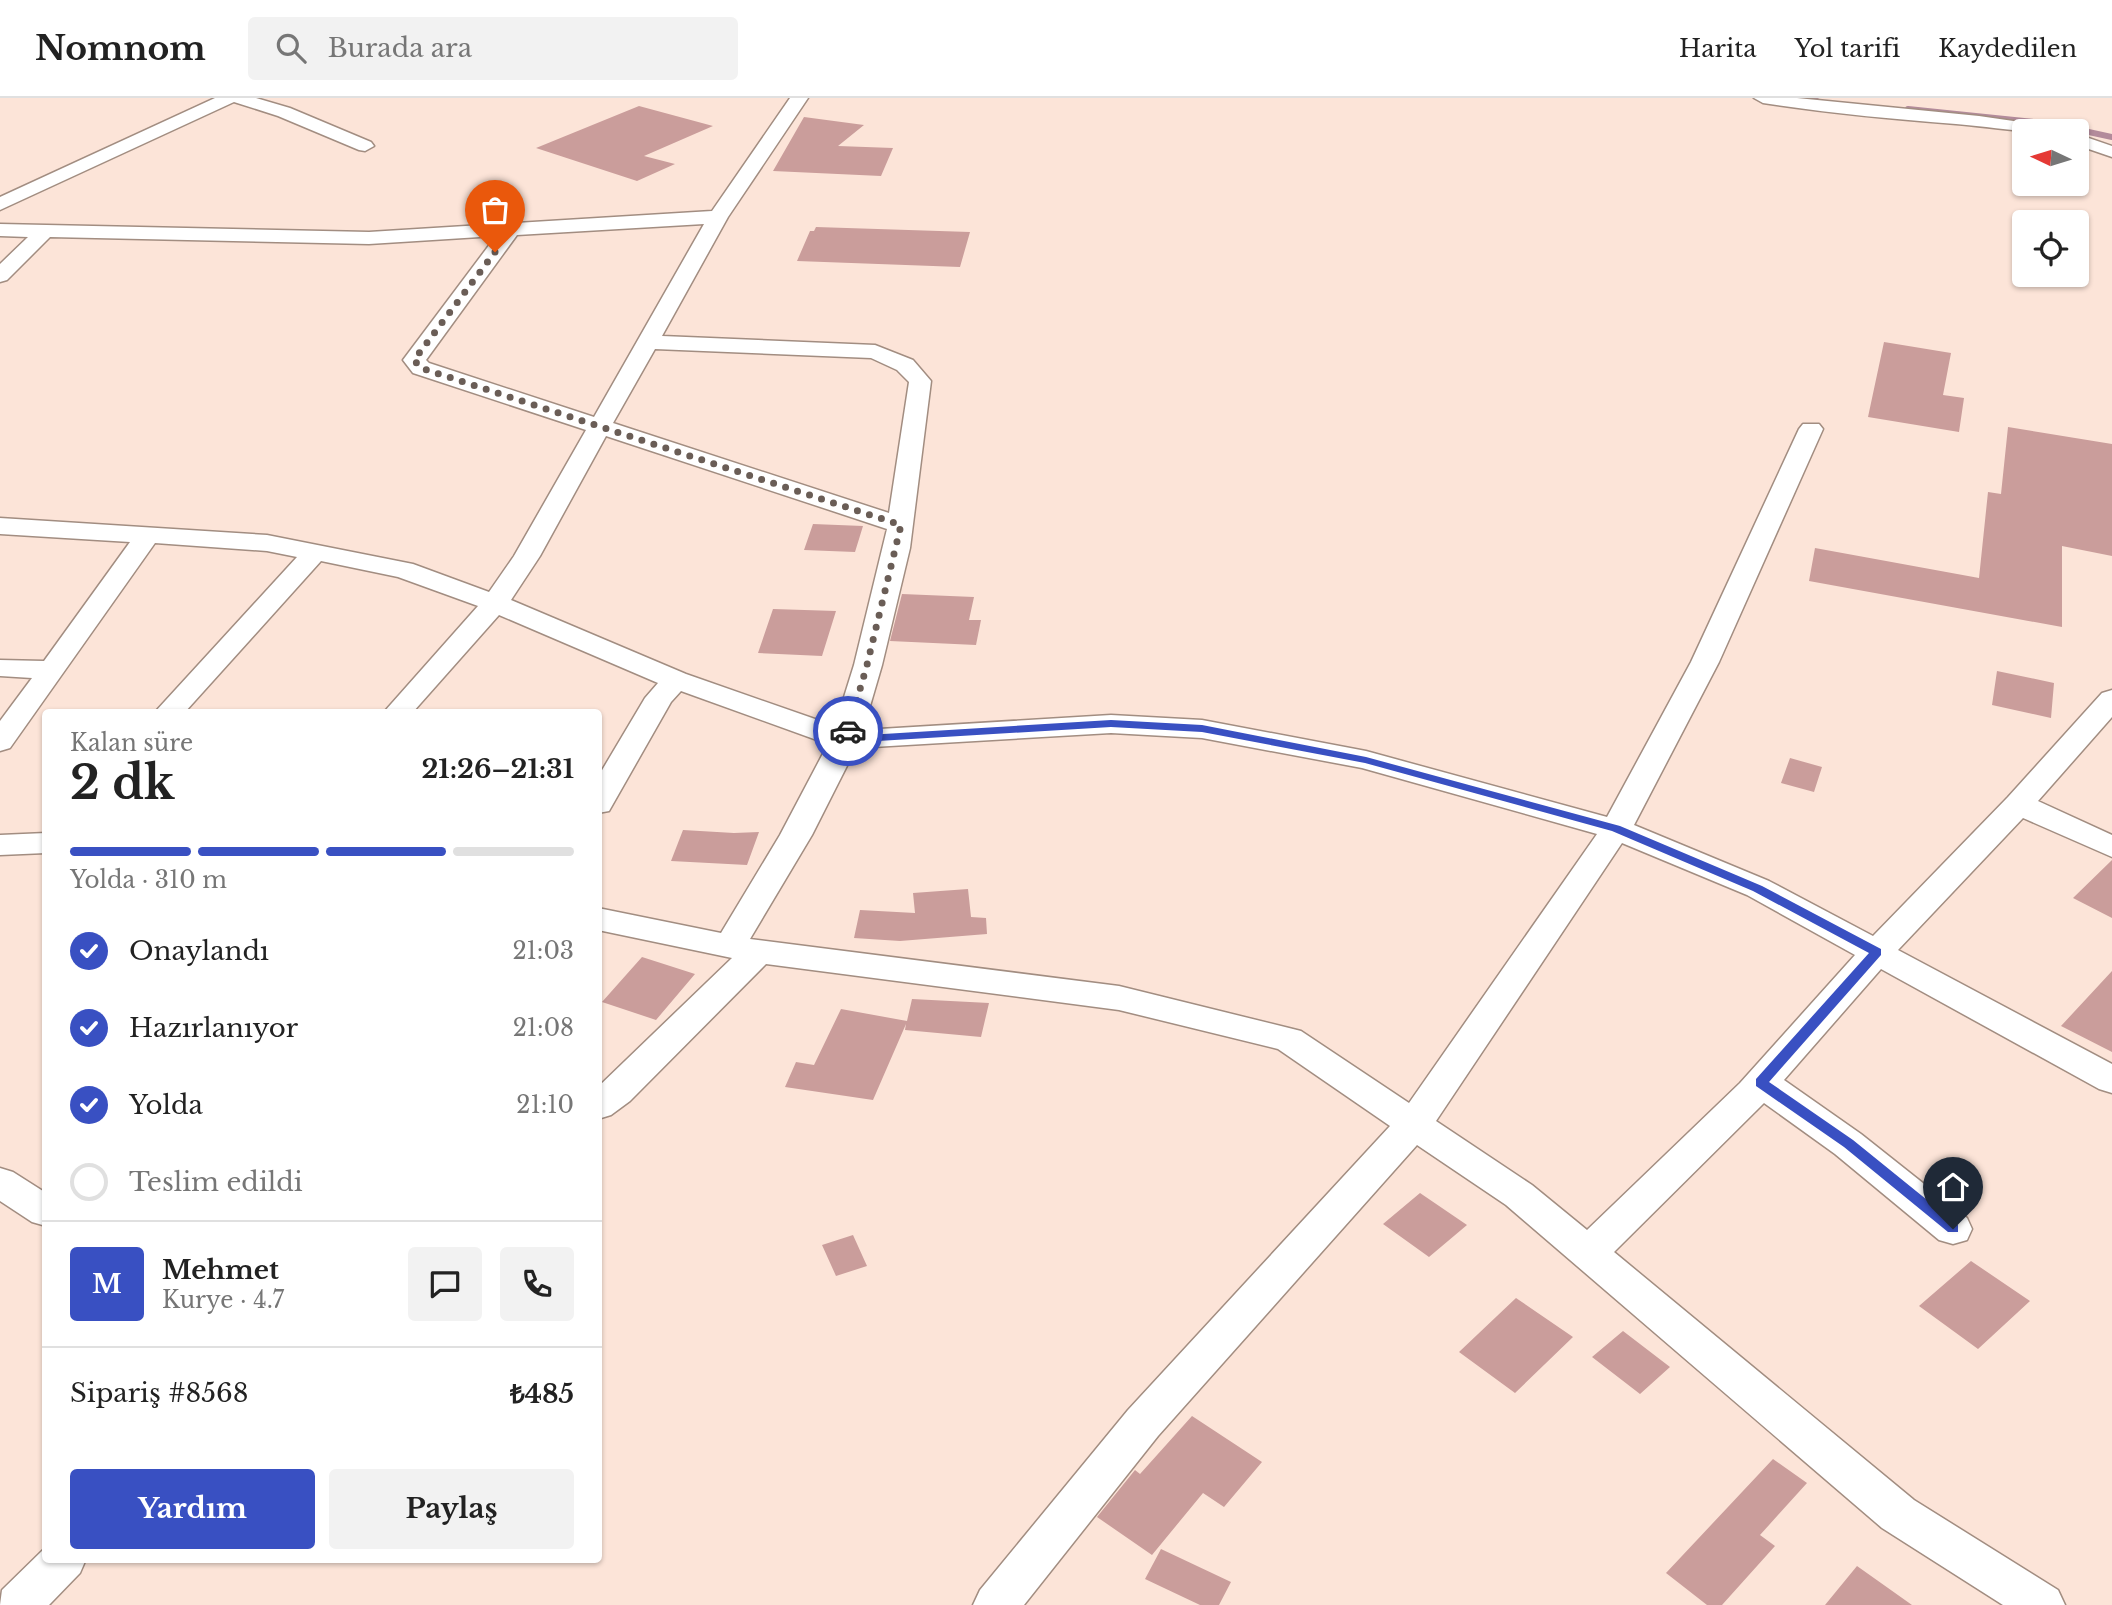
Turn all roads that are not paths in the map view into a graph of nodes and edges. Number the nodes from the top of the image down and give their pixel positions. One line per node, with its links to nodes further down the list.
1 (229, 98): 9 (street)
2 (238, 98): 7 (street)
3 (796, 98): 10 (street)
4 (1763, 98): 5 (street)
5 (2012, 126)
6 (2090, 144): 8 (street)
7 (365, 146)
8 (2112, 152)
9 (0, 204)
10 (718, 217): 12 (street); 15 (street)
11 (0, 230): 13 (street)
12 (511, 230): 13 (street); 16 (street)
13 (45, 231): 14 (street)
14 (0, 276)
15 (647, 342): 16 (street); 18 (street)
16 (600, 427): 18 (street); 22 (street)
17 (1811, 429): 33 (street)
18 (901, 525): 29 (street)
19 (0, 526): 20 (street)
20 (148, 536): 21 (street); 24 (street)
21 (316, 551): 22 (street); 27 (street)
22 (495, 603): 25 (street); 28 (street)
23 (0, 668): 24 (street)
24 (51, 670): 30 (street)
25 (676, 680): 29 (street); 31 (street)
26 (2112, 699): 32 (street)
27 (172, 709)
28 (401, 709)
29 (845, 740): 33 (street); 38 (street)
30 (0, 741)
31 (602, 797)
32 (2019, 804): 36 (street); 39 (street)
33 (1616, 829): 39 (street); 43 (street)
34 (42, 844): 35 (street)
35 (0, 845)
36 (2112, 847)
37 (602, 920): 38 (street)
38 (744, 950): 42 (street); 43 (street)
39 (1877, 952): 40 (street); 41 (street)
40 (2112, 1080)
41 (1761, 1083): 46 (street); 47 (street)
42 (602, 1103)
43 (1414, 1124): 47 (street); 50 (street)
44 (0, 1182): 45 (street)
45 (42, 1209)
46 (1953, 1229)
47 (1588, 1253): 51 (street)
48 (60, 1563): 49 (street)
49 (18, 1605)
50 (996, 1605)
51 (2042, 1605)

